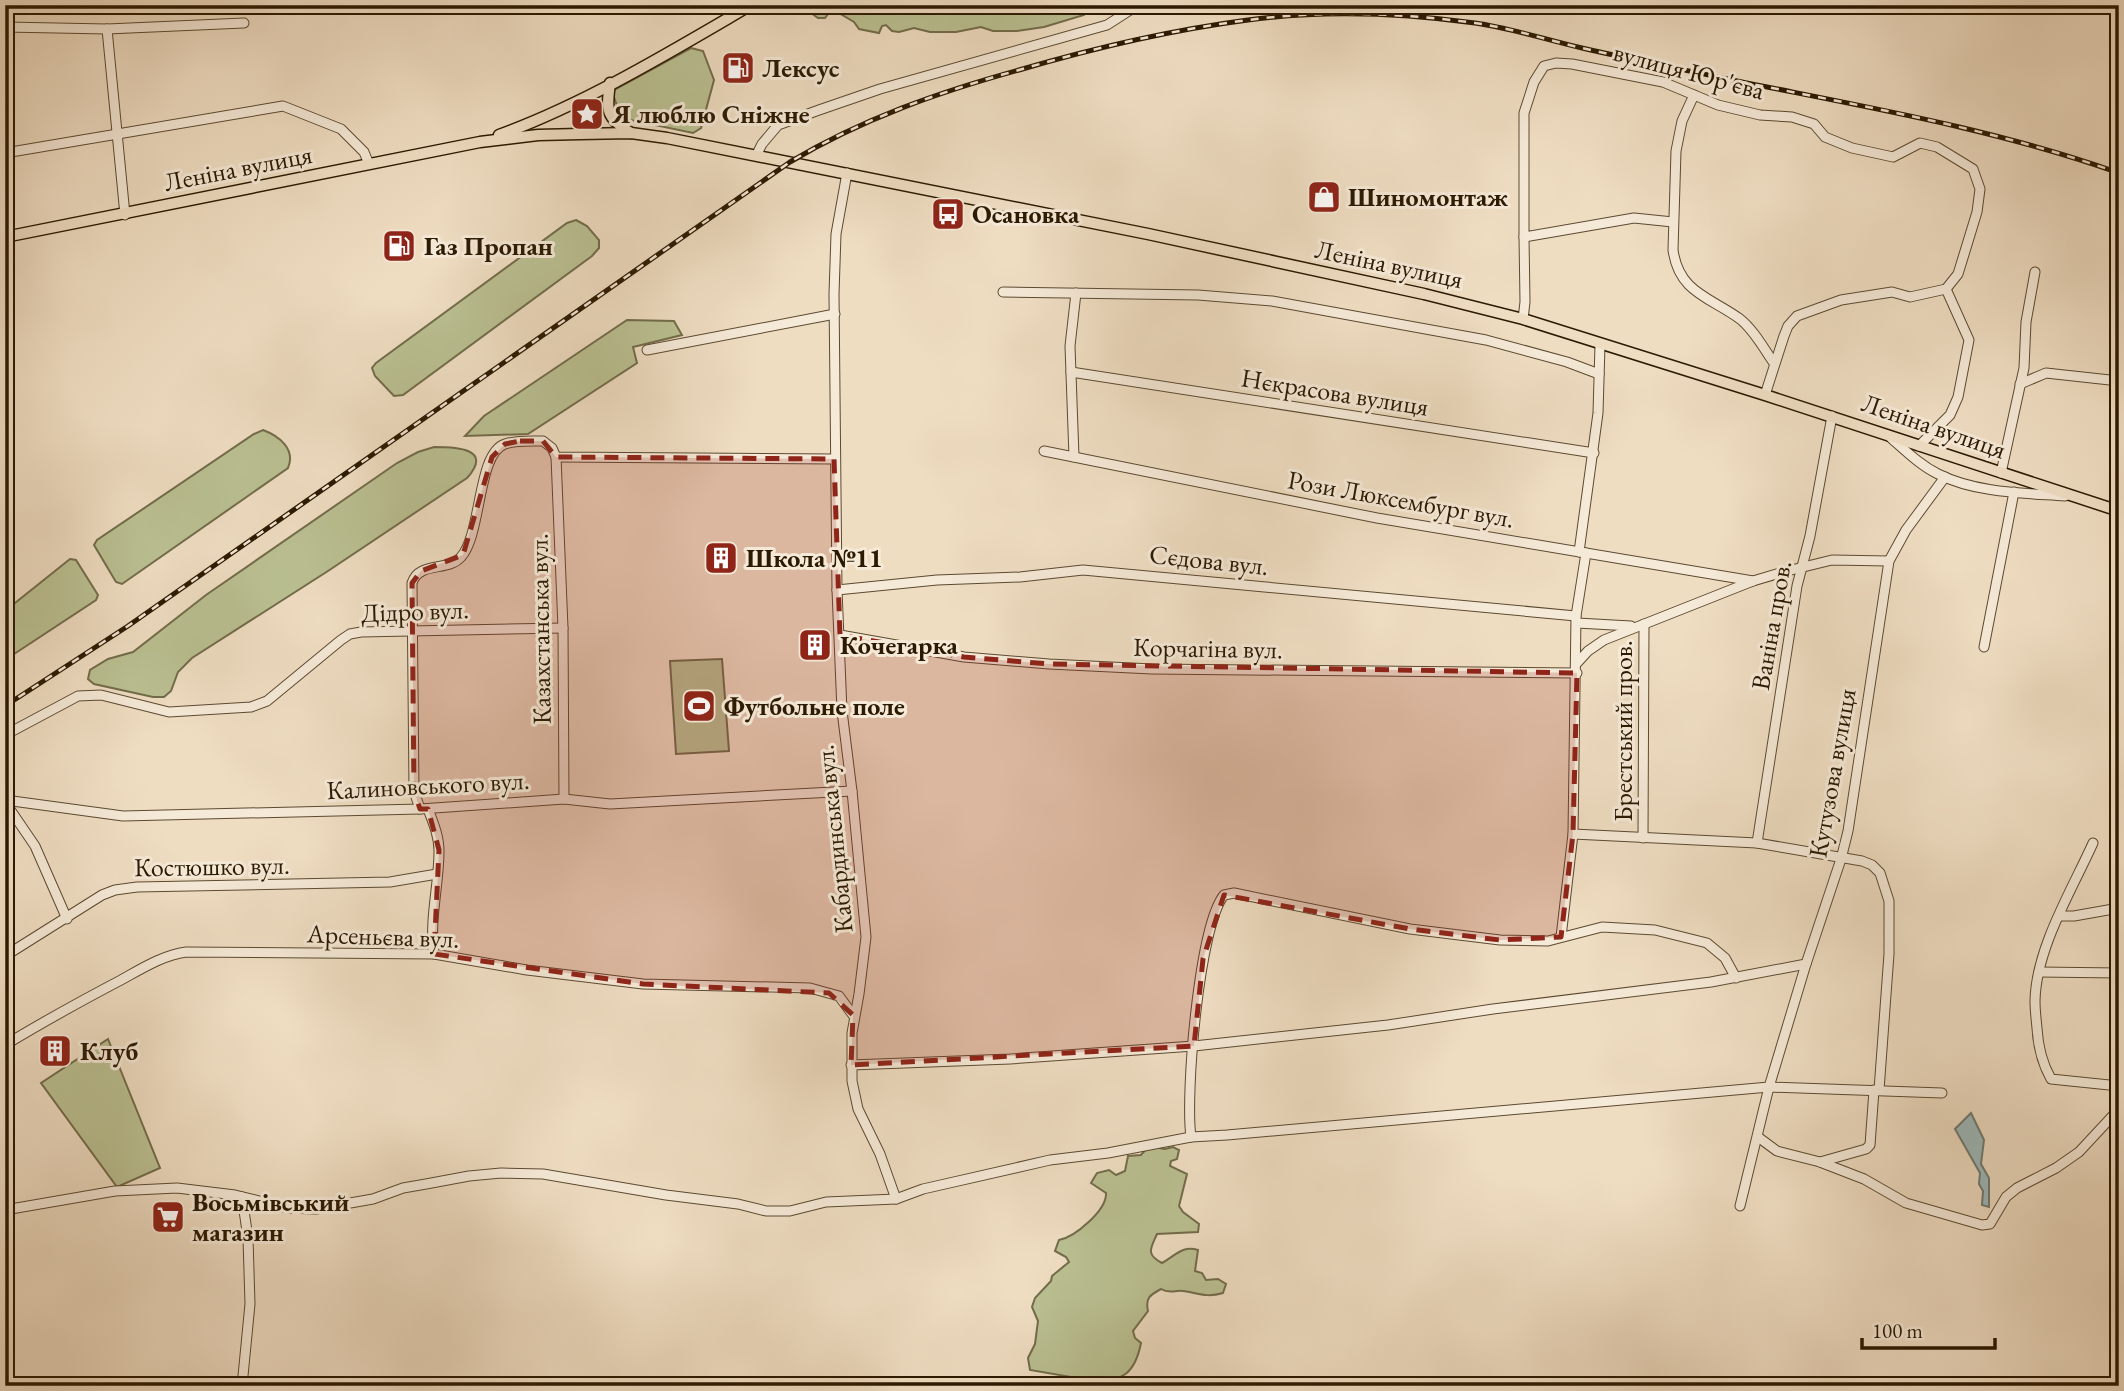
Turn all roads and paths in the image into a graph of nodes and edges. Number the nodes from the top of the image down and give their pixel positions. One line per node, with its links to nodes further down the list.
1 (751, 5): 6 (main road)
2 (1138, 5): 12 (street)
3 (244, 23): 5 (street)
4 (5, 27): 5 (street)
5 (107, 29): 8 (street)
6 (610, 83): 9 (main road); 10 (main road)
7 (1694, 95): 16 (street); 18 (street, вулиця Юр'єва); 20 (street, вулиця Юр'єва)
8 (117, 133): 11 (street); 13 (street); 15 (street)
9 (631, 134): 10 (main road, Леніна вулиця); 12 (main road, Леніна вулиця)
10 (480, 142): 13 (main road, Леніна вулиця)
11 (5, 153)
12 (757, 154): 14 (main road, Леніна вулиця)
13 (369, 164): 15 (main road, Леніна вулиця)
14 (847, 173): 23 (street, Кабардинська вул.); 24 (main road, Леніна вулиця)
15 (125, 215): 17 (main road, Леніна вулиця)
16 (1673, 222): 18 (street); 27 (street)
17 (5, 237)
18 (1524, 237): 24 (street)
19 (2035, 272): 31 (street)
20 (1946, 289): 27 (street); 35 (street)
21 (1003, 292): 22 (street)
22 (1076, 293): 28 (street); 29 (street)
23 (835, 314): 26 (street); 40 (street, Кабардинська вул.)
24 (1523, 319): 25 (main road, Леніна вулиця)
25 (1600, 345): 29 (street); 32 (main road, Леніна вулиця)
26 (648, 350)
27 (1774, 363): 32 (street)
28 (1071, 372): 37 (street, Нєкрасова вулиця); 39 (street)
29 (1599, 374): 37 (street)
30 (2119, 381): 31 (street)
31 (2021, 384): 41 (street)
32 (1765, 395): 33 (main road, Леніна вулиця)
33 (1832, 416): 34 (main road, Леніна вулиця); 48 (street, Ваніна пров.)
34 (1887, 435): 35 (main road, Леніна вулиця); 42 (street)
35 (1919, 446): 41 (main road, Леніна вулиця)
36 (1044, 451): 39 (street, Рози Люксембург вул.)
37 (1594, 453): 46 (street)
38 (556, 457): 40 (street); 53 (street, Казахстанська вул.); 54 (street)
39 (1074, 457): 46 (street, Рози Люксембург вул.)
40 (834, 459): 50 (street, Кабардинська вул.)
41 (2001, 473): 44 (main road, Леніна вулиця)
42 (1945, 477): 43 (street); 47 (street, Кутузова вулиця)
43 (2014, 492): 44 (street); 56 (street)
44 (2073, 496): 45 (main road, Леніна вулиця)
45 (2119, 511)
46 (1582, 553): 49 (street, Рози Люксембург вул.); 51 (street)
47 (1889, 561): 48 (street); 68 (street, Кутузова вулиця)
48 (1801, 567): 49 (street); 66 (street, Ваніна пров.)
49 (1753, 580): 52 (street)
50 (837, 590): 51 (street, Сєдова вул.); 55 (street, Кабардинська вул.)
51 (1576, 620): 52 (street, Сєдова вул.); 57 (street)
52 (1640, 625): 57 (street); 65 (street, Брестський пров.)
53 (563, 628): 54 (street, Дідро вул.); 61 (street, Казахстанська вул.)
54 (414, 631): 59 (street, Дідро вул.); 63 (street)
55 (840, 635): 58 (street, Корчагіна вул.); 60 (street, Кабардинська вул.)
56 (1984, 646)
57 (1577, 663): 58 (street)
58 (1577, 673): 64 (street)
59 (5, 735)
60 (852, 791): 61 (street, Калиновського вул.); 80 (street, Кабардинська вул.)
61 (564, 799): 63 (street, Калиновського вул.)
62 (5, 801): 63 (street, Калиновського вул.); 72 (street)
63 (424, 809): 69 (street)
64 (1573, 834): 65 (street); 73 (street)
65 (1643, 838): 66 (street)
66 (1757, 843): 68 (street)
67 (2093, 843): 71 (street)
68 (1842, 859): 76 (street, Кутузова вулиця); 86 (street)
69 (437, 874): 72 (street, Костюшко вул.); 74 (street)
70 (2119, 908): 71 (street)
71 (2060, 916): 77 (street)
72 (67, 919): 75 (street, Костюшко вул.)
73 (1561, 937): 79 (street); 82 (street)
74 (434, 954): 80 (street, Арсеньєва вул.); 81 (street, Арсеньєва вул.)
75 (5, 956)
76 (1806, 964): 79 (street); 85 (street, Кутузова вулиця)
77 (2039, 972): 78 (street); 84 (street)
78 (2119, 973)
79 (1736, 978): 82 (street)
80 (853, 1015): 83 (street, Кабардинська вул.)
81 (5, 1045)
82 (1194, 1046): 83 (street); 89 (street)
83 (851, 1065): 93 (street, Кабардинська вул.)
84 (2119, 1086)
85 (1769, 1087): 86 (street); 89 (street); 90 (street, Кутузова вулиця)
86 (1877, 1090): 87 (street); 91 (street)
87 (1942, 1093)
88 (2119, 1109): 91 (street)
89 (1191, 1137): 93 (street)
90 (1758, 1138): 91 (street); 94 (street, Кутузова вулиця)
91 (1820, 1162)
92 (242, 1197): 93 (street); 95 (street); 96 (street)
93 (896, 1199)
94 (1740, 1206)
95 (5, 1210)
96 (242, 1386)

